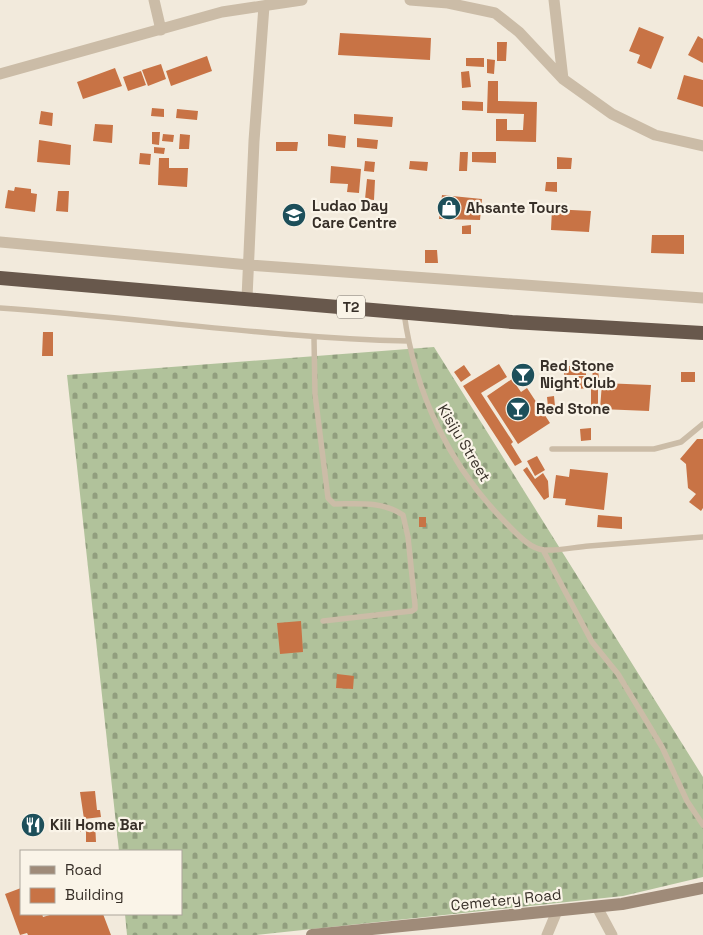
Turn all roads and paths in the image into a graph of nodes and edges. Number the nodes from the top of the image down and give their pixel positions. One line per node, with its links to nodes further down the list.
1 (154, 0): 6 (street)
2 (302, 0): 5 (street)
3 (410, 0): 8 (street)
4 (554, 0): 8 (street)
5 (264, 6): 6 (street); 11 (street)
6 (161, 30): 7 (street)
7 (0, 74)
8 (563, 78): 9 (street)
9 (703, 146)
10 (0, 242): 11 (street)
11 (249, 265): 13 (street); 14 (street)
12 (0, 278): 13 (highway, T2)
13 (247, 298): 16 (highway, T2)
14 (703, 298)
15 (0, 308): 18 (lane)
16 (404, 312): 17 (highway, T2); 19 (lane, Kisiju Street)
17 (703, 333)
18 (314, 338): 19 (lane); 24 (lane)
19 (408, 341): 23 (lane, Kisiju Street)
20 (703, 424): 21 (lane)
21 (552, 449)
22 (703, 536): 23 (lane)
23 (542, 550): 25 (lane)
24 (323, 621)
25 (703, 825)
26 (703, 888): 27 (main road, Cemetery Road)
27 (597, 907): 28 (main road, Cemetery Road); 31 (street)
28 (557, 911): 29 (main road, Cemetery Road); 30 (street)
29 (312, 935)
30 (547, 935)
31 (612, 935)

